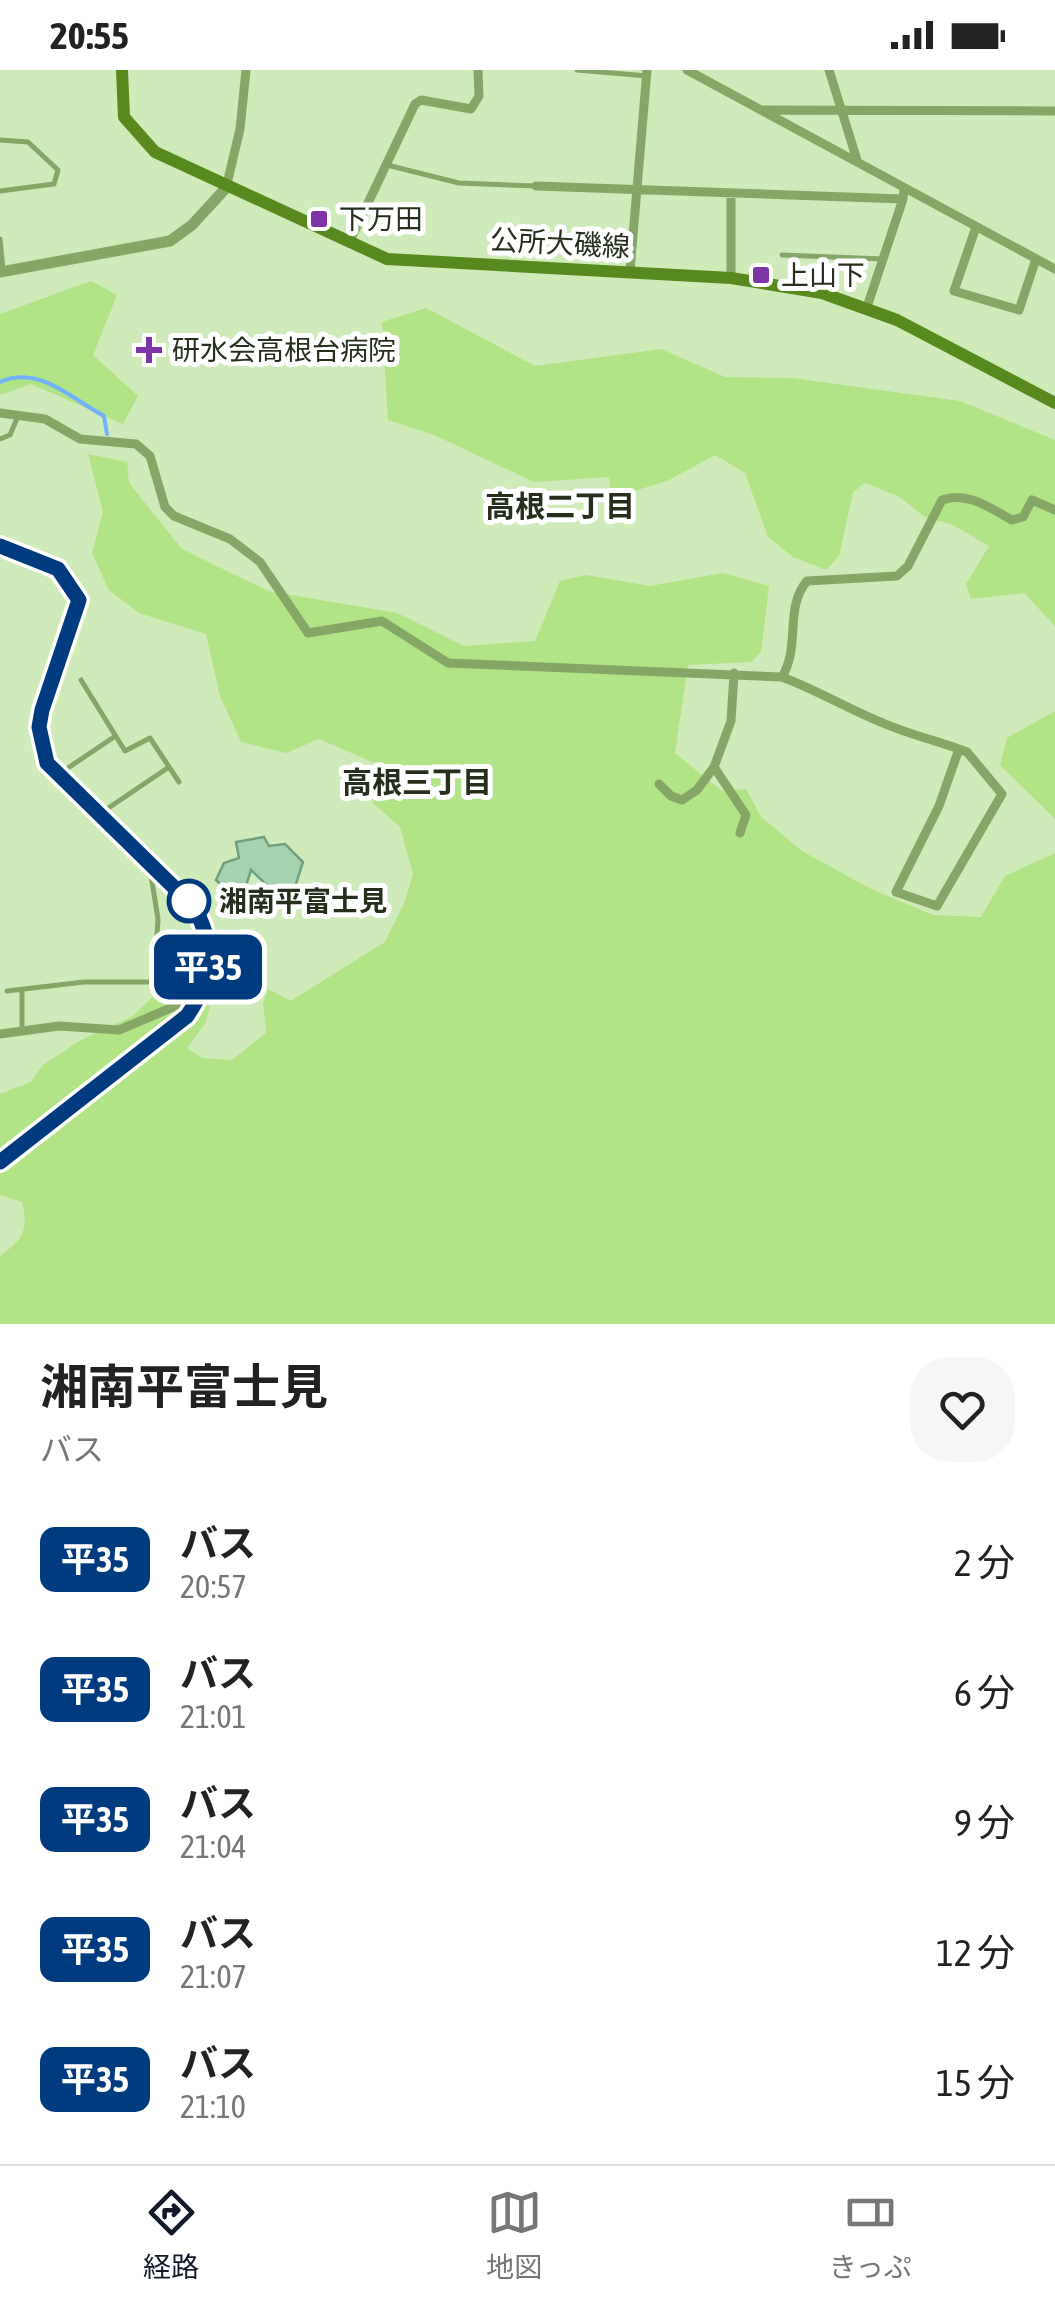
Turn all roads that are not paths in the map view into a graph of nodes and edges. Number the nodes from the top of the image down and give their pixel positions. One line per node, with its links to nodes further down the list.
1 (122, 70): 15 (main road, 公所大磯線)
2 (246, 70): 15 (street)
3 (478, 70): 13 (street)
4 (577, 70): 7 (lane)
5 (687, 70): 9 (street)
6 (829, 70): 8 (street)
7 (647, 73): 16 (street)
8 (840, 108): 9 (street); 10 (street); 12 (street)
9 (758, 110): 12 (street)
10 (1055, 111)
11 (0, 140): 17 (lane)
12 (857, 160): 19 (street)
13 (387, 165): 14 (lane); 22 (street)
14 (536, 186): 16 (street)
15 (226, 188): 22 (main road, 公所大磯線); 27 (street)
16 (637, 188): 18 (street); 28 (street)
17 (0, 191)
18 (732, 193): 19 (street); 29 (street)
19 (904, 194): 20 (street); 24 (street)
20 (976, 228): 25 (street); 25 (street)
21 (0, 239): 27 (lane)
22 (348, 243): 28 (main road, 公所大磯線)
23 (782, 255): 24 (lane)
24 (883, 259): 30 (street)
25 (1036, 259): 26 (street)
26 (1055, 270)
27 (1, 271)
28 (630, 271): 29 (main road, 公所大磯線)
29 (731, 278): 30 (main road, 公所大磯線)
30 (867, 308): 31 (main road, 公所大磯線)
31 (1055, 402)
32 (0, 414): 33 (street)
33 (18, 416): 34 (lane); 37 (street)
34 (0, 439)
35 (1055, 510): 38 (street)
36 (0, 546): 44 (street)
37 (734, 673): 38 (street); 43 (street)
38 (782, 677): 41 (street)
39 (81, 680): 40 (lane)
40 (114, 737): 42 (lane); 44 (lane)
41 (959, 749): 41 (street)
42 (169, 767): 45 (lane); 47 (lane)
43 (714, 767): 46 (street); 48 (street)
44 (58, 775): 47 (street)
45 (179, 782)
46 (659, 784)
47 (99, 815): 49 (street)
48 (740, 833)
49 (149, 862): 50 (lane); 52 (street)
50 (22, 990): 51 (lane); 53 (lane)
51 (6, 991)
52 (200, 995): 53 (street); 55 (street)
53 (22, 1028): 54 (street)
54 (0, 1034)
55 (0, 1162)

